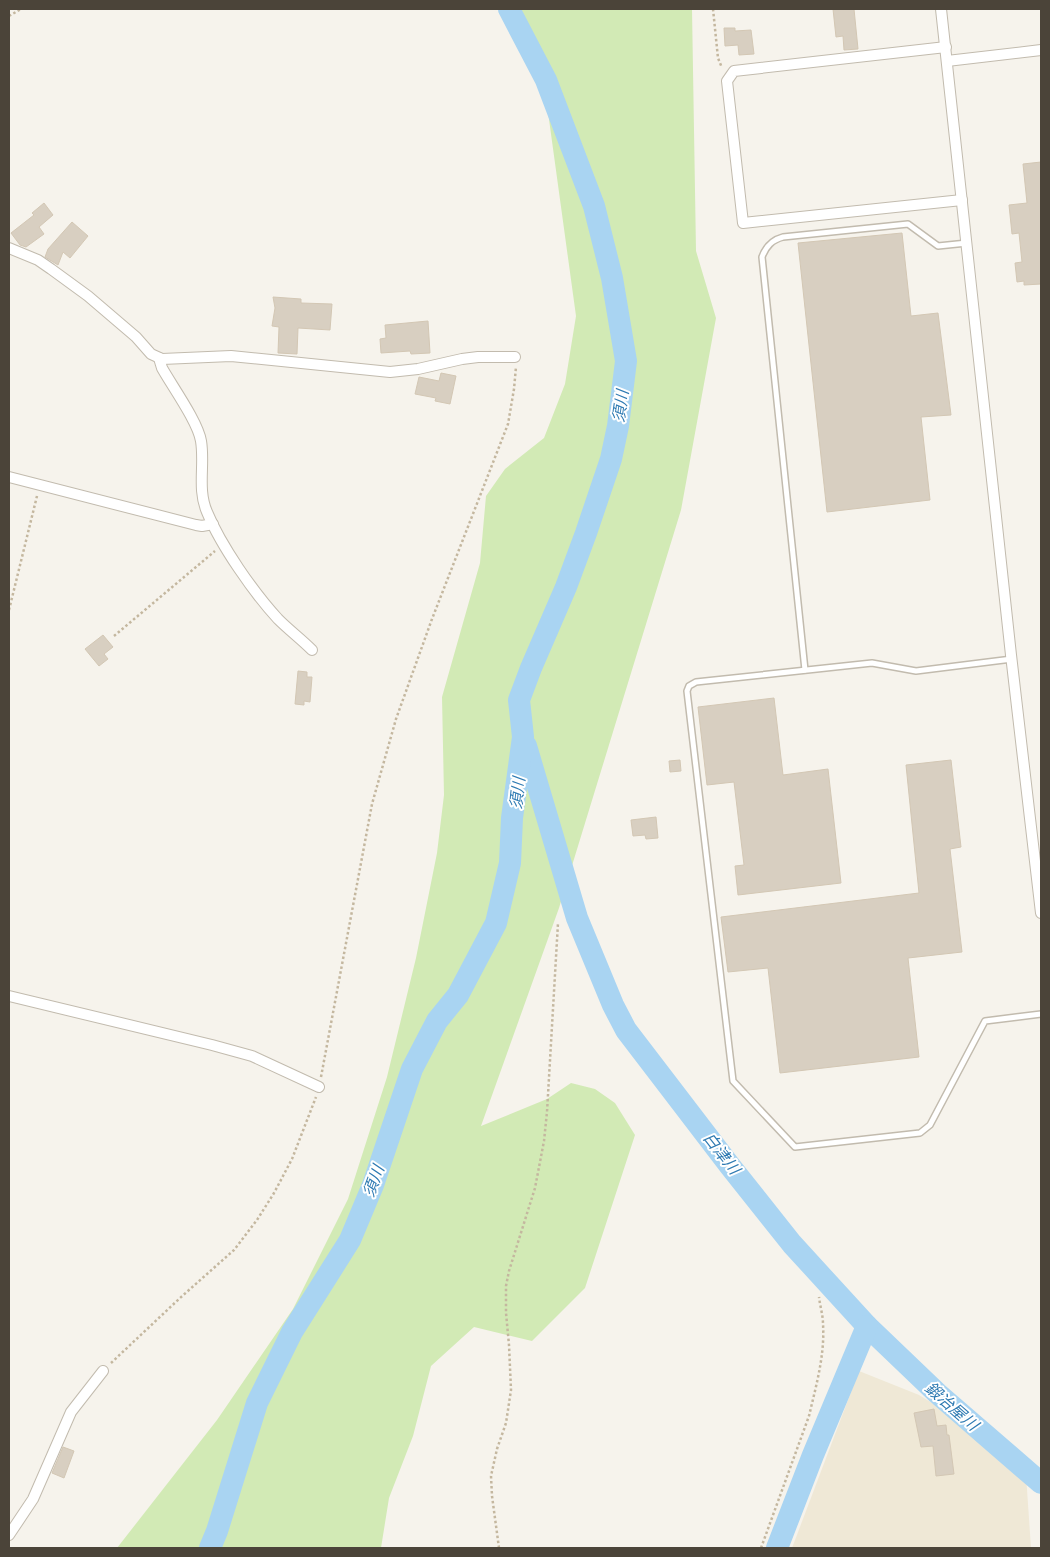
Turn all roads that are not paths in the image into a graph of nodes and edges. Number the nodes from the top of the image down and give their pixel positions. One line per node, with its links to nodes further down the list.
1 (941, 9): 2 (street)
2 (946, 47): 4 (street); 5 (street)
3 (1041, 50): 4 (street)
4 (947, 60): 5 (street)
5 (962, 200): 6 (street)
6 (967, 243): 13 (street); 14 (lane)
7 (9, 248): 9 (street)
8 (515, 357): 9 (street)
9 (159, 358): 11 (street)
10 (9, 477): 11 (street)
11 (213, 524): 12 (street)
12 (312, 650)
13 (1012, 659): 14 (lane); 15 (street)
14 (804, 670): 17 (lane)
15 (1041, 913)
16 (9, 996): 18 (street)
17 (1041, 1014)
18 (319, 1087)
19 (103, 1371): 20 (street)
20 (9, 1535)

